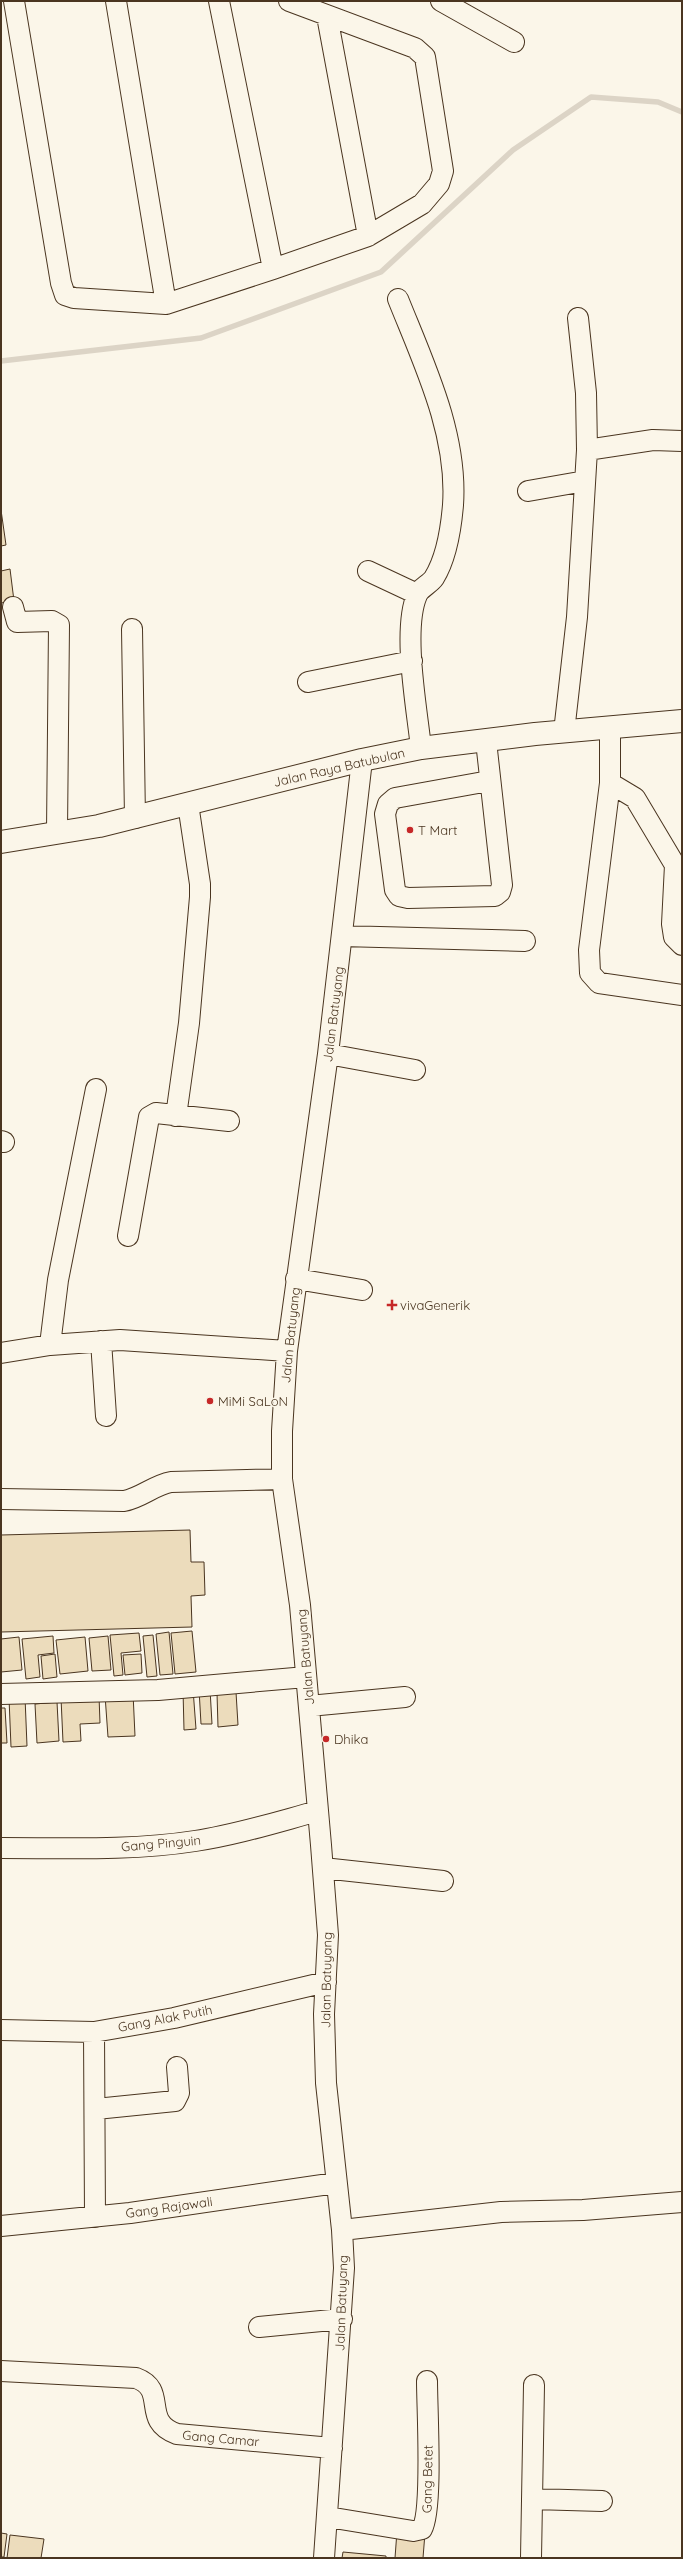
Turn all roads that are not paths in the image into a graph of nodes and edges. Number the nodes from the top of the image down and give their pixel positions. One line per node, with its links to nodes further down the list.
1 (14, 1): 11 (street)
2 (116, 1): 11 (street)
3 (219, 1): 9 (street)
4 (289, 1): 6 (street)
5 (441, 1): 7 (street)
6 (327, 16): 8 (street); 8 (street)
7 (514, 42)
8 (368, 236): 9 (street)
9 (273, 269): 11 (street)
10 (398, 299): 18 (street)
11 (166, 304)
12 (578, 318): 14 (street)
13 (682, 441): 14 (street)
14 (587, 450): 15 (street)
15 (585, 481): 16 (street); 25 (street)
16 (528, 491)
17 (368, 571): 18 (street)
18 (417, 594): 21 (street)
19 (13, 607): 33 (street)
20 (132, 629): 32 (street)
21 (412, 661): 22 (street); 27 (street)
22 (308, 682)
23 (682, 725): 24 (highway, Jalan Raya Batubulan)
24 (610, 729): 25 (highway, Jalan Raya Batubulan); 30 (street)
25 (564, 732): 26 (highway, Jalan Raya Batubulan)
26 (486, 741): 27 (highway, Jalan Raya Batubulan); 29 (street)
27 (421, 748): 28 (highway, Jalan Raya Batubulan)
28 (362, 760): 31 (highway, Jalan Raya Batubulan); 35 (street, Jalan Batuyang)
29 (489, 781): 29 (street)
30 (610, 782): 37 (street); 38 (street)
31 (188, 804): 32 (highway, Jalan Raya Batubulan); 42 (street)
32 (135, 818): 33 (highway, Jalan Raya Batubulan)
33 (57, 832): 34 (highway, Jalan Raya Batubulan)
34 (1, 842)
35 (342, 936): 36 (street); 39 (street, Jalan Batuyang)
36 (525, 941)
37 (682, 946)
38 (682, 995)
39 (328, 1054): 40 (street); 45 (street, Jalan Batuyang)
40 (415, 1070)
41 (96, 1089): 48 (street)
42 (176, 1116): 43 (street); 44 (street)
43 (229, 1121)
44 (128, 1236)
45 (296, 1279): 46 (street); 49 (street, Jalan Batuyang)
46 (362, 1290)
47 (101, 1341): 48 (street); 49 (street); 51 (street)
48 (50, 1345): 50 (street)
49 (287, 1351): 52 (street, Jalan Batuyang)
50 (1, 1353)
51 (106, 1416)
52 (282, 1479): 53 (street); 54 (street, Jalan Batuyang)
53 (1, 1499)
54 (306, 1677): 55 (street); 57 (street, Jalan Batuyang)
55 (1, 1694)
56 (405, 1697): 57 (street)
57 (309, 1706): 58 (street, Jalan Batuyang)
58 (318, 1811): 59 (street, Gang Pinguin); 60 (street, Jalan Batuyang)
59 (1, 1848)
60 (323, 1868): 61 (street); 62 (street, Jalan Batuyang)
61 (442, 1881)
62 (326, 1982): 64 (street, Gang Alak Putih); 67 (street, Jalan Batuyang)
63 (1, 2030): 64 (street, Gang Alak Putih)
64 (94, 2032): 66 (street)
65 (177, 2067): 66 (street)
66 (96, 2108): 69 (street)
67 (336, 2183): 69 (street, Gang Rajawali); 71 (street, Jalan Batuyang)
68 (682, 2202): 71 (street)
69 (95, 2218): 70 (street, Gang Rajawali)
70 (1, 2226)
71 (342, 2230): 72 (street, Jalan Batuyang)
72 (342, 2319): 73 (street); 77 (street, Jalan Batuyang)
73 (259, 2327)
74 (1, 2371): 77 (street, Gang Camar)
75 (427, 2381): 80 (street, Gang Betet)
76 (534, 2385): 78 (street)
77 (332, 2448): 80 (street, Jalan Batuyang)
78 (533, 2499): 79 (street); 82 (street)
79 (602, 2501)
80 (328, 2517): 81 (street, Jalan Batuyang)
81 (324, 2558)
82 (531, 2558)

